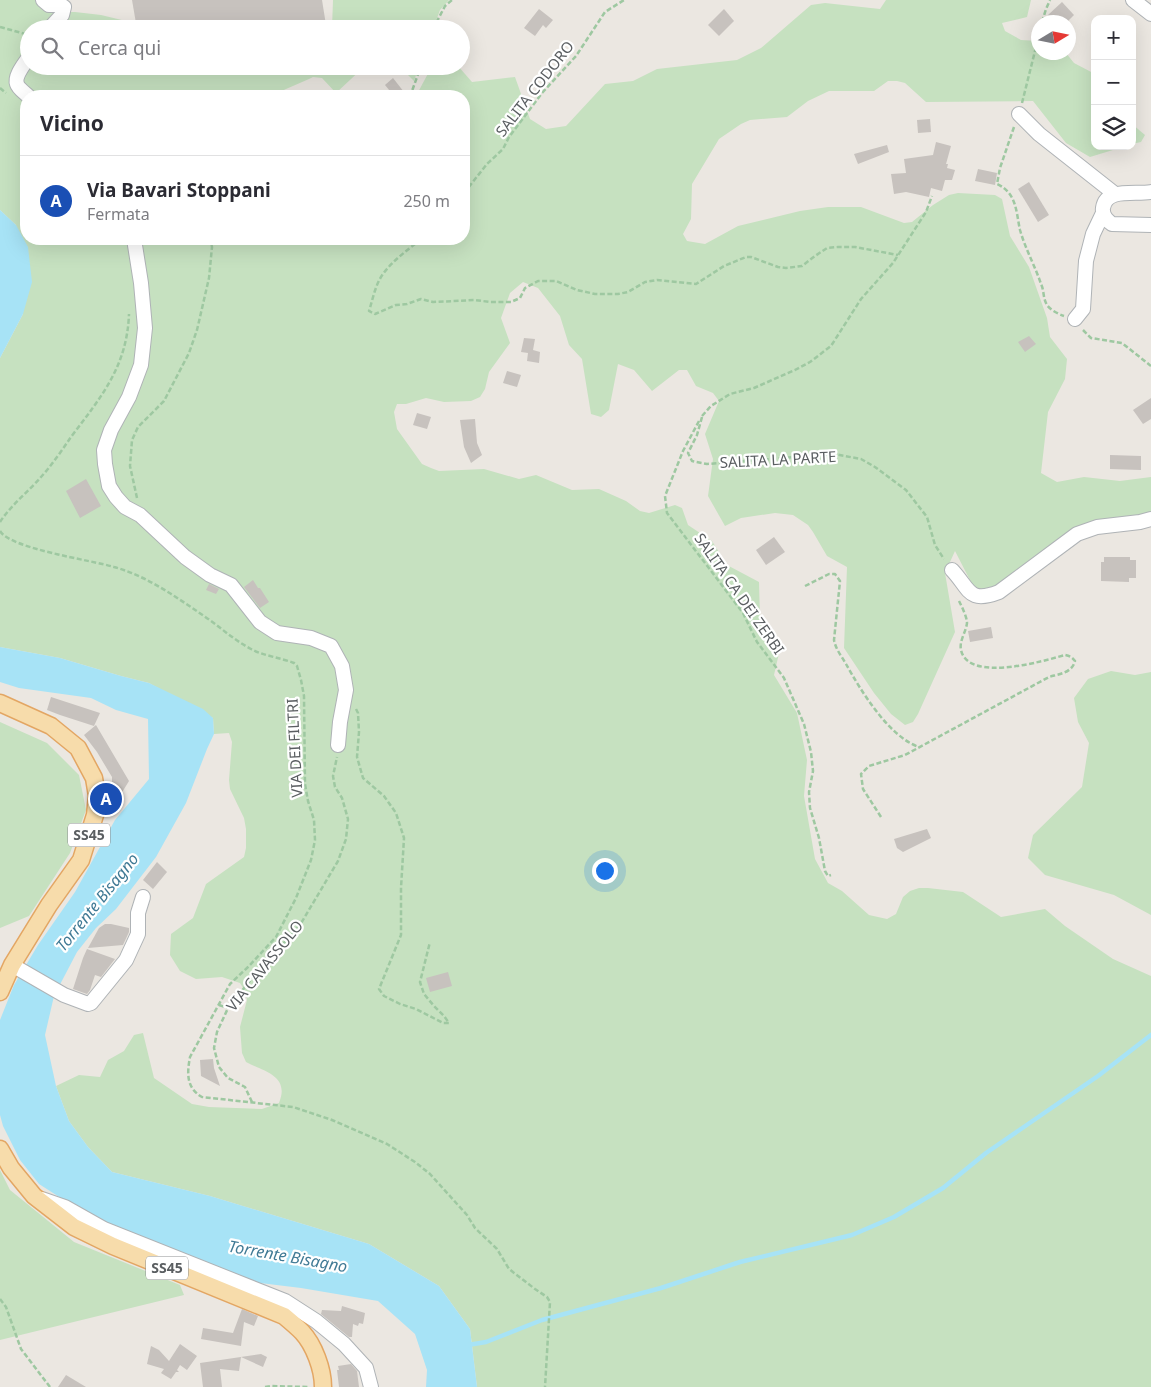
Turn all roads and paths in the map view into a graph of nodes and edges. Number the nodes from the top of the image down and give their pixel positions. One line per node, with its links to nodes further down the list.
1 (43, 0): 8 (street)
2 (452, 0): 9 (path)
3 (624, 0): 18 (path, SALITA CODORO)
4 (1050, 0): 7 (path)
5 (1133, 0): 6 (street)
6 (1151, 14)
7 (1044, 15)
8 (57, 20)
9 (438, 20)
10 (0, 27): 11 (path)
11 (20, 33)
12 (20, 70): 14 (street)
13 (418, 75): 15 (path)
14 (22, 90)
15 (412, 90)
16 (1019, 114): 20 (street)
17 (1002, 162): 29 (path)
18 (470, 185)
19 (1151, 192): 20 (street)
20 (1114, 194): 22 (street)
21 (932, 196): 27 (path, SALITA CA DEI ZERBI)
22 (1103, 213): 23 (street); 29 (street)
23 (1151, 225)
24 (135, 245): 32 (street)
25 (211, 245): 32 (path)
26 (414, 245): 27 (path)
27 (898, 255): 31 (path, SALITA CA DEI ZERBI)
28 (129, 308): 34 (path)
29 (1075, 319): 30 (path)
30 (1151, 366)
31 (702, 417): 36 (path, SALITA LA PARTE); 44 (path, SALITA CA DEI ZERBI)
32 (140, 515): 41 (street)
33 (1151, 519): 36 (street)
34 (0, 522)
35 (0, 531): 49 (path, VIA DEI FILTRI)
36 (952, 570)
37 (805, 586): 42 (path)
38 (959, 601): 42 (path)
39 (0, 703): 47 (main road, SS45)
40 (351, 712): 46 (path)
41 (338, 745): 50 (path, VIA CAVASSOLO)
42 (920, 747): 43 (path)
43 (881, 817)
44 (831, 875)
45 (143, 897): 47 (street)
46 (430, 942)
47 (17, 968): 48 (main road, SS45)
48 (0, 992)
49 (219, 1005): 50 (path); 51 (path, VIA DEI FILTRI)
50 (228, 1008): 51 (path, VIA CAVASSOLO)
51 (252, 1102): 60 (path, VIA DEI FILTRI)
52 (0, 1149): 53 (main road, SS45)
53 (34, 1196): 58 (main road, SS45); 59 (street)
54 (0, 1298): 55 (path)
55 (50, 1387)
56 (265, 1387): 57 (path)
57 (310, 1387)
58 (323, 1387)
59 (371, 1387)
60 (545, 1387)

